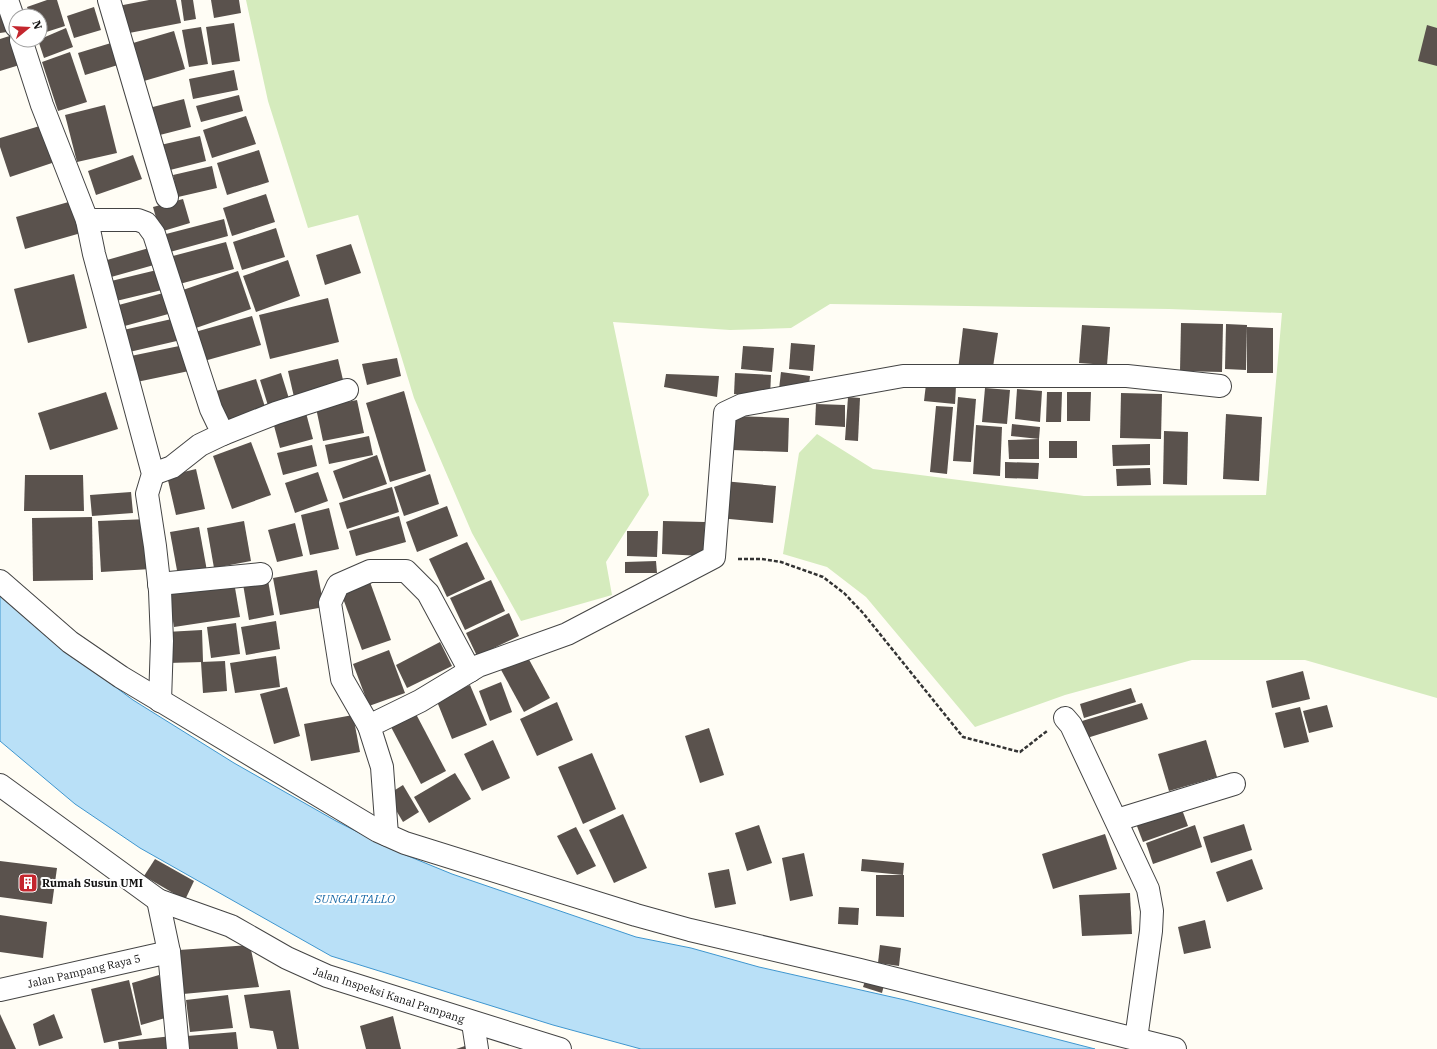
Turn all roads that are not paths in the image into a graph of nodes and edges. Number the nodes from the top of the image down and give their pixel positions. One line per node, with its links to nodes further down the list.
1 (109, 0): 3 (street)
2 (24, 48): 4 (street)
3 (166, 197)
4 (87, 220): 7 (street); 8 (street)
5 (1220, 386): 12 (street)
6 (347, 390): 7 (street)
7 (223, 434): 8 (street)
8 (153, 474): 11 (street)
9 (261, 574): 11 (street)
10 (0, 581): 13 (street)
11 (159, 584): 13 (street)
12 (470, 671): 15 (street); 15 (street)
13 (160, 701): 19 (street)
14 (1065, 718): 18 (street)
15 (369, 726): 19 (street)
16 (1234, 784): 18 (street)
17 (0, 785): 20 (street, Jalan Inspeksi Kanal Pampang)
18 (1117, 820): 24 (street)
19 (387, 835): 24 (street)
20 (158, 900): 21 (street); 23 (street, Jalan Inspeksi Kanal Pampang)
21 (169, 952): 22 (street, Jalan Pampang Raya 5); 25 (street)
22 (0, 990)
23 (473, 1023): 26 (street); 27 (street, Jalan Inspeksi Kanal Pampang)
24 (1136, 1039): 28 (street)
25 (178, 1049)
26 (477, 1049)
27 (560, 1049)
28 (1175, 1049)

